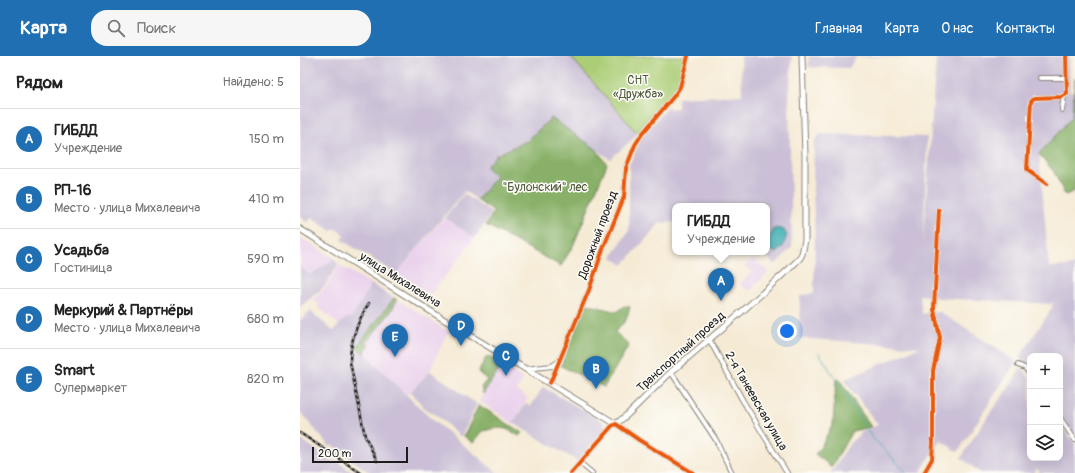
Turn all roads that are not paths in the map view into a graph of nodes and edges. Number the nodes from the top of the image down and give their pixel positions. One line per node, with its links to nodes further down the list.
1 (688, 56): 12 (street, Дорожный проезд)
2 (802, 56): 11 (main road, Транспортный проезд)
3 (1066, 56): 5 (street)
4 (1040, 78): 5 (street)
5 (1067, 78): 6 (street)
6 (1064, 96): 7 (street); 8 (street)
7 (1062, 110)
8 (1047, 184)
9 (938, 210): 27 (street)
10 (300, 229): 14 (main road, улица Михалевича)
11 (709, 339): 16 (main road, Транспортный проезд); 26 (street, 2-я Танеевская улица)
12 (561, 358): 14 (street); 17 (street, Дорожный проезд)
13 (1018, 365): 15 (street)
14 (524, 369): 17 (main road, улица Михалевича)
15 (1027, 370)
16 (671, 372): 19 (main road, Транспортный проезд); 25 (street)
17 (550, 383): 19 (main road, улица Михалевича)
18 (1063, 422): 20 (street)
19 (616, 424): 21 (street, Транспортный проезд); 24 (street, улица Михалевича)
20 (1075, 440)
21 (580, 463): 22 (street, Транспортный проезд); 23 (street)
22 (572, 473)
23 (592, 473)
24 (693, 473)
25 (732, 473)
26 (787, 473)
27 (924, 473)

